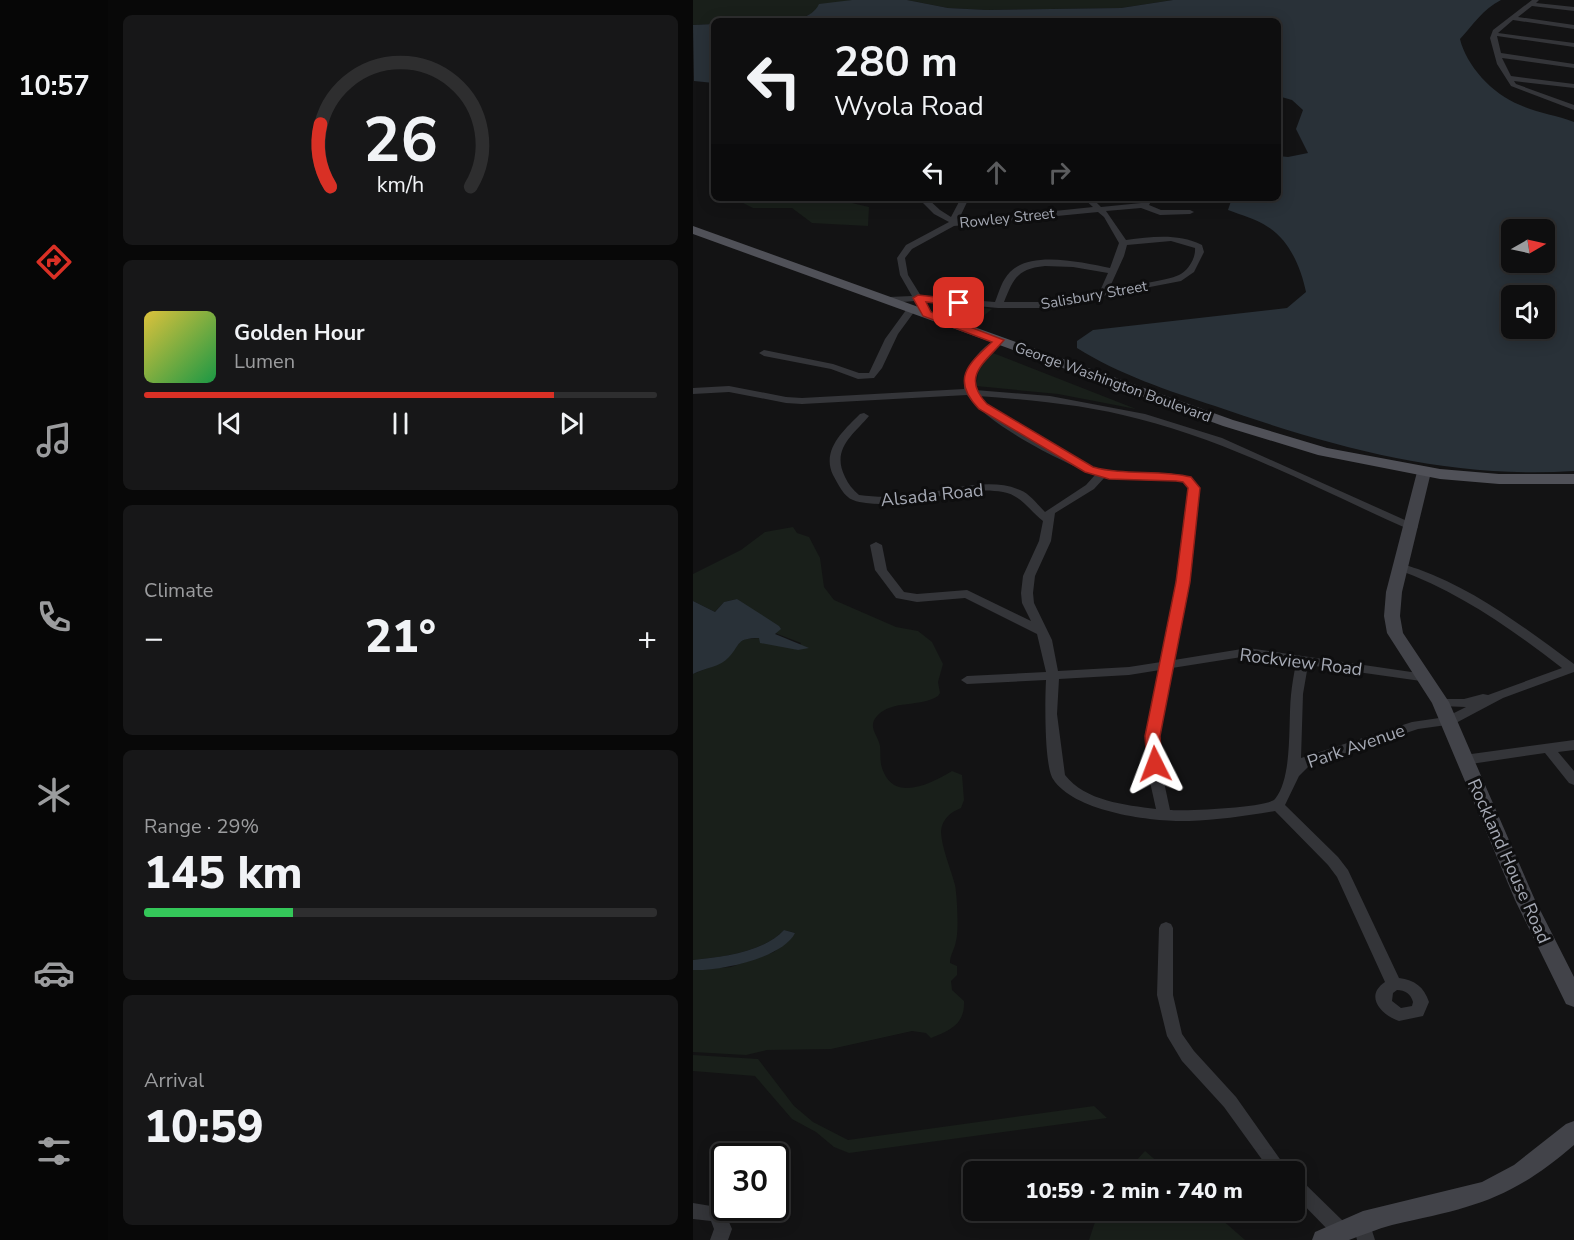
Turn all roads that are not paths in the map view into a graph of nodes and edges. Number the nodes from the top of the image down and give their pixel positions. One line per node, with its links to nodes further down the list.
1 (1533, 2): 2 (street); 3 (street)
2 (1574, 9)
3 (1512, 18): 4 (street); 5 (street)
4 (1574, 27)
5 (1494, 34): 6 (street); 7 (street)
6 (1574, 45)
7 (1498, 55): 8 (street); 9 (street)
8 (1574, 66)
9 (1507, 78): 10 (street); 11 (street)
10 (1574, 86)
11 (1574, 108)
12 (925, 201): 18 (street)
13 (964, 201): 18 (street)
14 (1091, 201): 16 (street)
15 (1146, 201): 16 (street, Rowley Street); 17 (street)
16 (1098, 207): 18 (street, Rowley Street); 20 (street)
17 (1190, 212)
18 (953, 223): 23 (street)
19 (693, 230): 23 (main road, George Washington Boulevard)
20 (1122, 243): 21 (street); 22 (street, Salisbury Street)
21 (1111, 271): 22 (street); 24 (street)
22 (1104, 291): 24 (street, Salisbury Street)
23 (915, 303): 24 (street, Salisbury Street); 25 (main road, George Washington Boulevard); 26 (street)
24 (998, 305)
25 (999, 340): 28 (street); 31 (main road, George Washington Boulevard)
26 (764, 353)
27 (693, 391): 28 (street)
28 (971, 392): 30 (street); 35 (street)
29 (864, 416): 34 (street, Alsada Road)
30 (1102, 474): 34 (street); 40 (street)
31 (1423, 477): 32 (main road, George Washington Boulevard); 33 (main road, George Washington Boulevard); 35 (street, Rockland House Road)
32 (1574, 479)
33 (1574, 488)
34 (1047, 519): 38 (street)
35 (1412, 527): 37 (street, Rockland House Road)
36 (876, 545): 38 (street)
37 (1400, 567): 41 (street); 43 (street, Rockland House Road)
38 (1041, 631): 42 (street)
39 (1303, 659): 40 (street, Rockview Road); 43 (street, Rockview Road); 51 (street)
40 (1168, 665): 42 (street, Rockview Road); 54 (street)
41 (1572, 668): 45 (street, Park Avenue)
42 (1053, 675): 44 (street, Rockview Road); 54 (street)
43 (1421, 677): 46 (street, Rockland House Road)
44 (967, 680)
45 (1499, 695): 46 (street, Park Avenue); 47 (street, Park Avenue)
46 (1440, 702): 47 (street, Rockland House Road)
47 (1449, 721): 50 (street, Rockland House Road); 51 (street, Park Avenue)
48 (1574, 745): 49 (street)
49 (1549, 749): 50 (street); 52 (street)
50 (1464, 760): 57 (street, Rockland House Road)
51 (1294, 770): 53 (street, Park Avenue)
52 (1574, 780)
53 (1278, 806): 54 (street); 56 (street)
54 (1164, 814)
55 (1166, 928): 59 (street)
56 (1394, 984)
57 (1574, 998)
58 (1574, 1132): 62 (street)
59 (1273, 1161)
60 (1305, 1194): 62 (street)
61 (693, 1211): 63 (street)
62 (1348, 1233)
63 (719, 1240)

